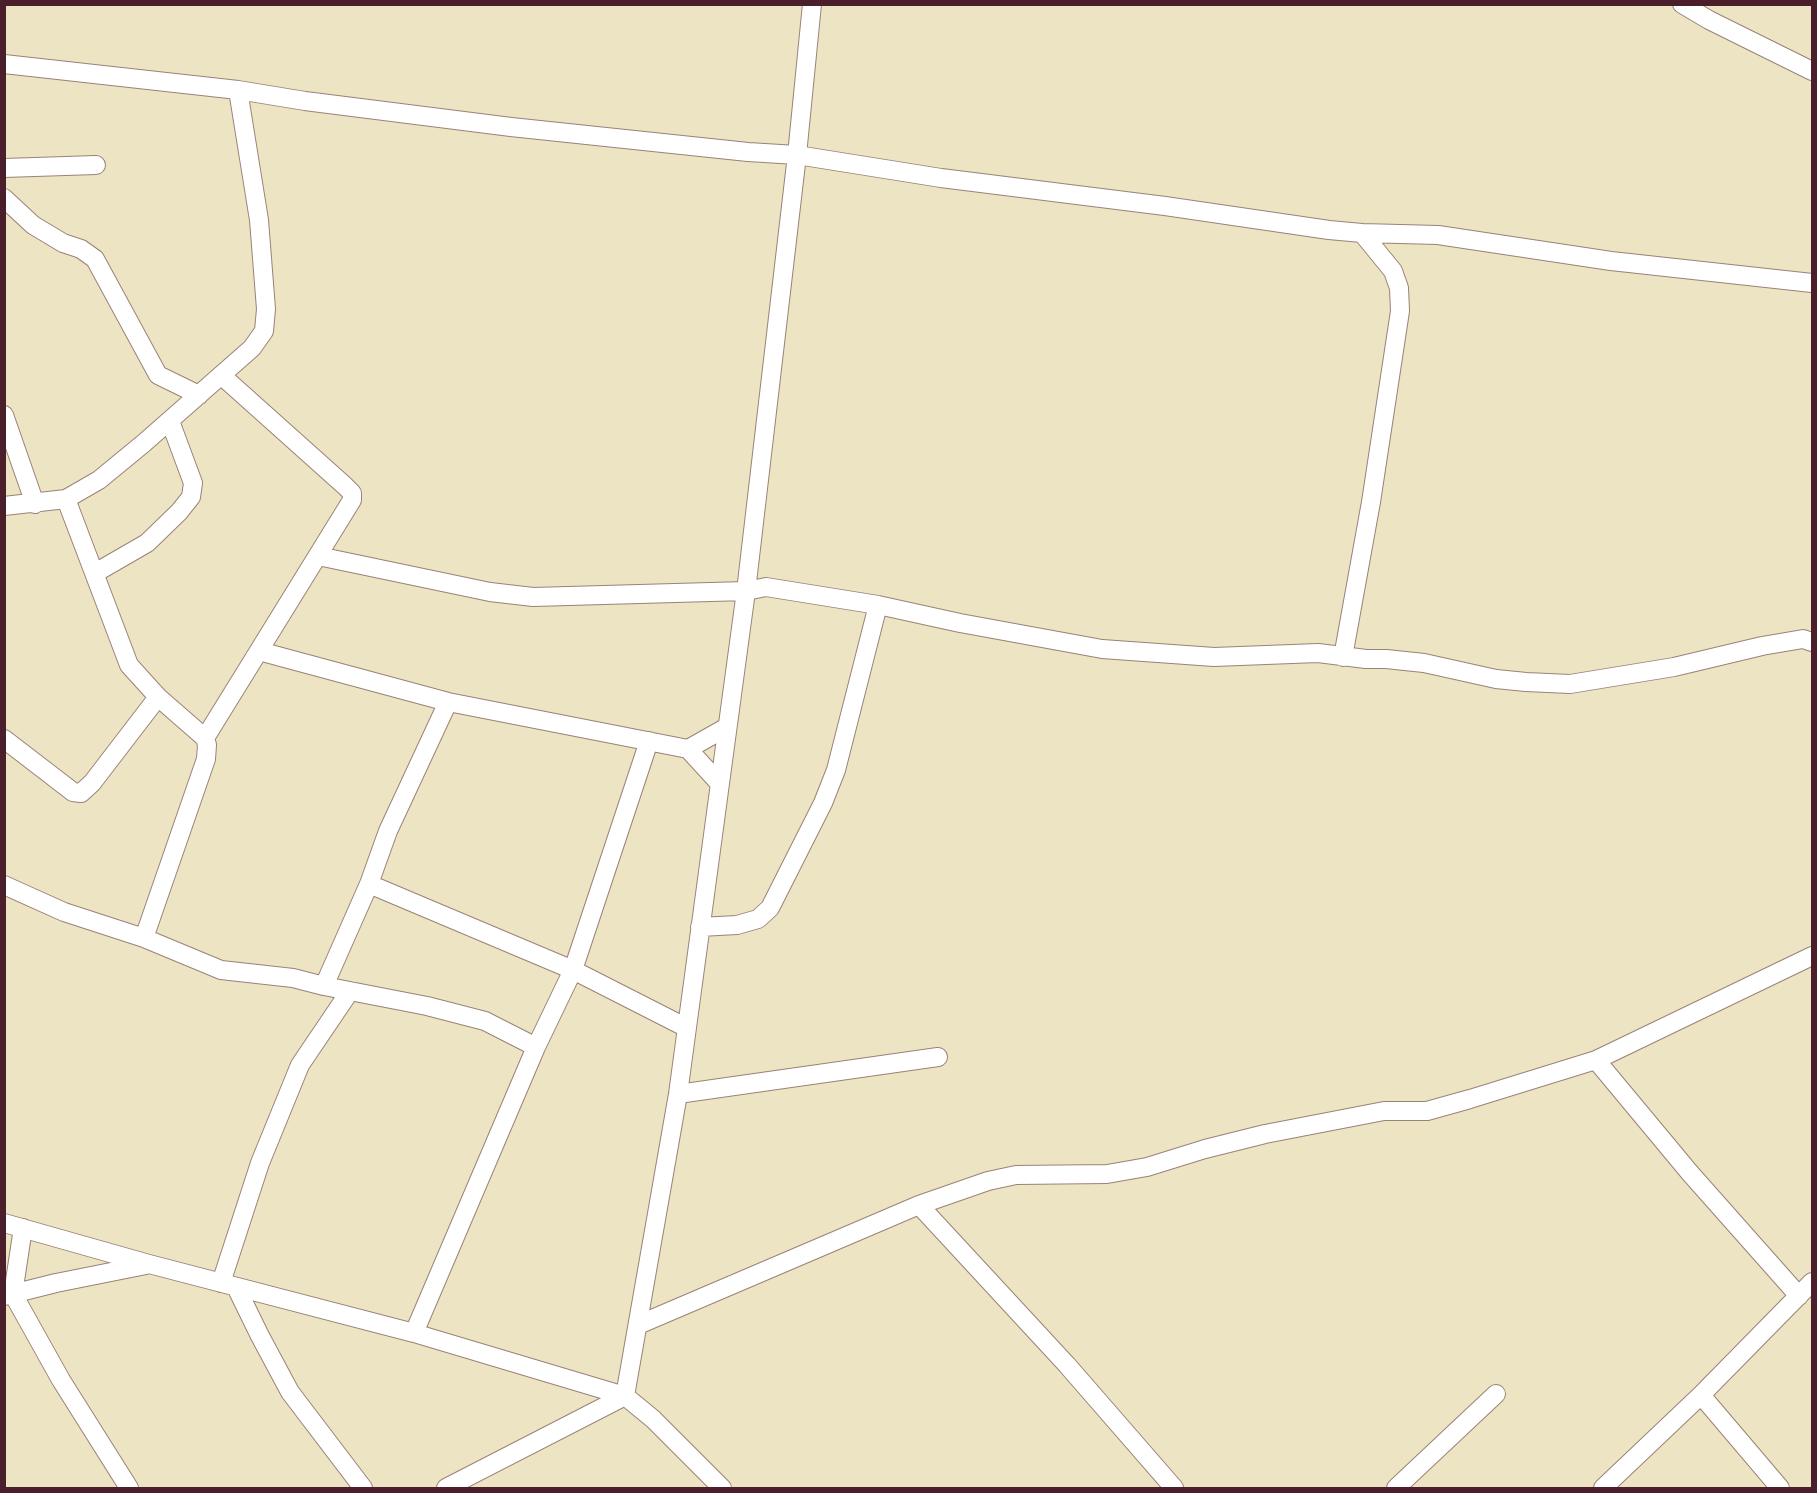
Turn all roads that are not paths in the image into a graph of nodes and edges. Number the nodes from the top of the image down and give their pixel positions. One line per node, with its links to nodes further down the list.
1 (812, 4): 6 (street)
2 (1682, 4): 4 (street)
3 (4, 64): 5 (street)
4 (1812, 71)
5 (238, 90): 6 (street); 12 (street)
6 (797, 155): 10 (street); 21 (street)
7 (96, 165): 8 (street)
8 (4, 168)
9 (4, 198): 13 (street)
10 (1362, 233): 11 (street); 25 (street)
11 (1812, 283)
12 (221, 375): 13 (street); 19 (street)
13 (199, 395): 15 (street)
14 (4, 415): 17 (street)
15 (170, 421): 16 (street); 20 (street)
16 (66, 499): 17 (street); 20 (street)
17 (35, 504): 18 (street)
18 (4, 506)
19 (318, 555): 21 (street); 24 (street)
20 (94, 573): 26 (street)
21 (746, 591): 22 (street); 28 (street)
22 (878, 606): 25 (street); 36 (street)
23 (1812, 642): 25 (street)
24 (259, 651): 27 (street); 29 (street)
25 (1343, 657)
26 (158, 697): 29 (street); 30 (street)
27 (448, 702): 31 (street); 34 (street)
28 (728, 727): 32 (street); 33 (street)
29 (205, 738): 37 (street)
30 (4, 740)
31 (649, 741): 32 (street); 39 (street)
32 (688, 749): 33 (street)
33 (720, 784): 36 (street)
34 (369, 884): 39 (street); 40 (street)
35 (4, 885): 37 (street)
36 (700, 927): 42 (street)
37 (144, 938): 40 (street)
38 (1812, 956): 45 (street)
39 (573, 970): 42 (street); 43 (street)
40 (324, 986): 41 (street)
41 (350, 991): 43 (street); 52 (street)
42 (687, 1028): 46 (street)
43 (536, 1047): 56 (street)
44 (938, 1057): 46 (street)
45 (1596, 1060): 47 (street); 54 (street)
46 (678, 1094): 55 (street)
47 (919, 1204): 55 (street); 64 (street)
48 (4, 1223): 49 (street)
49 (23, 1228): 50 (street); 53 (street)
50 (149, 1264): 52 (street); 53 (street)
51 (1812, 1282): 54 (street)
52 (228, 1285): 56 (street); 61 (street)
53 (8, 1295): 60 (street)
54 (1799, 1296): 58 (street)
55 (638, 1325): 59 (street)
56 (414, 1333): 59 (street)
57 (1496, 1394): 65 (street)
58 (1701, 1395): 66 (street); 67 (street)
59 (625, 1396): 62 (street); 63 (street)
60 (129, 1488)
61 (363, 1488)
62 (446, 1488)
63 (722, 1488)
64 (1174, 1488)
65 (1396, 1488)
66 (1603, 1488)
67 (1780, 1488)

